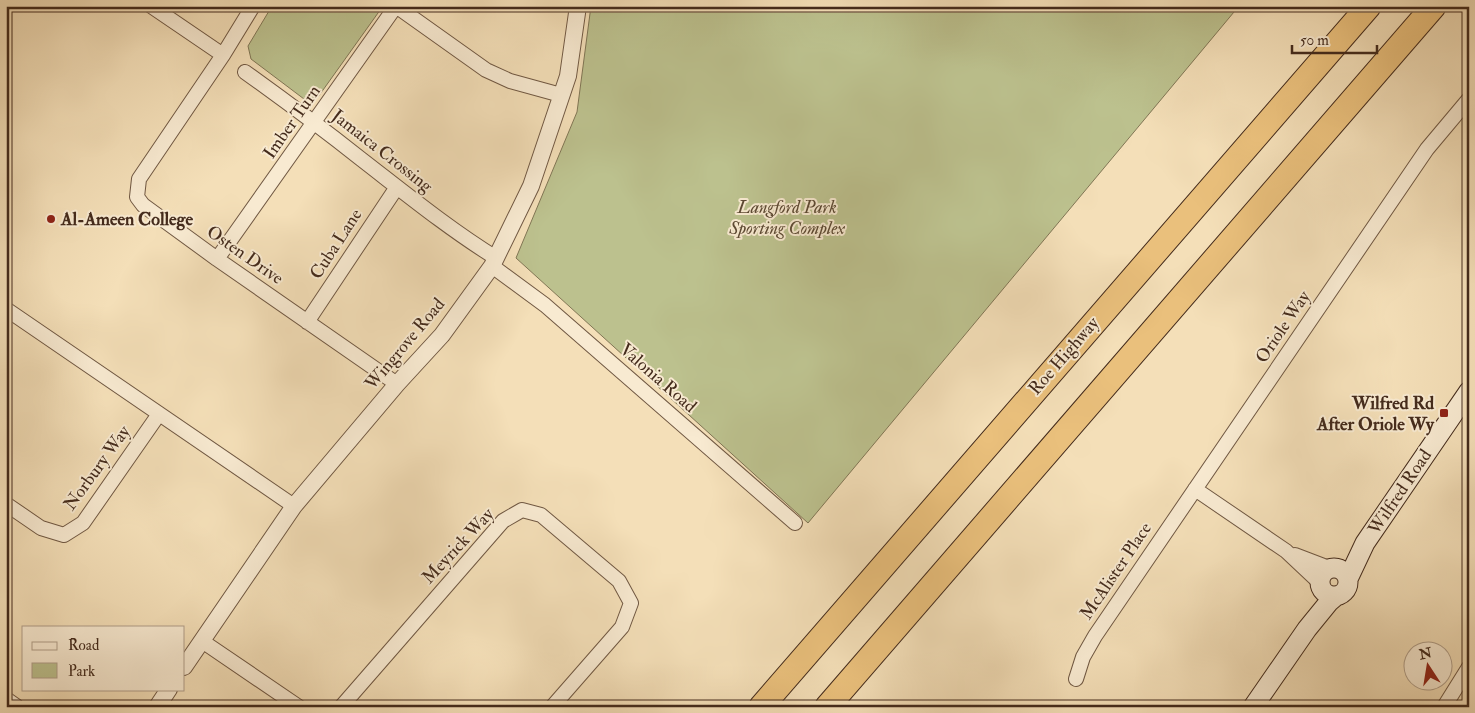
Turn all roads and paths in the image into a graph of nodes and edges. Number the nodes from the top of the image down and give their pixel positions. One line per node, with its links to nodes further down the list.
1 (152, 6): 7 (street)
2 (253, 6): 7 (street, Osten Drive)
3 (396, 6): 9 (street); 11 (street, Imber Turn)
4 (578, 6): 9 (street, Wingrove Road)
5 (1369, 6): 37 (highway, Roe Highway)
6 (1434, 6): 38 (highway)
7 (223, 55): 13 (street, Osten Drive)
8 (245, 72): 11 (street, Jamaica Crossing)
9 (561, 95): 14 (street, Wingrove Road)
10 (1469, 100): 20 (street, Oriole Way)
11 (315, 123): 12 (street, Jamaica Crossing); 13 (street, Imber Turn)
12 (397, 187): 14 (street, Jamaica Crossing); 16 (street, Cuba Lane)
13 (217, 259): 16 (street, Osten Drive)
14 (494, 262): 17 (street, Wingrove Road); 23 (street, Valonia Road)
15 (6, 309): 19 (street)
16 (308, 322): 17 (street, Osten Drive)
17 (397, 384): 22 (street, Wingrove Road)
18 (1469, 391): 24 (main road, Wilfred Road)
19 (158, 414): 21 (street, Norbury Way); 22 (street)
20 (1195, 489): 24 (street); 28 (street, McAlister Place)
21 (6, 504)
22 (294, 506): 25 (street, Wingrove Road)
23 (795, 524)
24 (1331, 580): 39 (main road, Wilfred Road)
25 (202, 641): 26 (street, Wingrove Road); 34 (street)
26 (185, 666)
27 (1469, 667): 31 (street)
28 (1076, 679)
29 (168, 690): 33 (street)
30 (6, 700): 32 (street)
31 (1447, 706)
32 (16, 707)
33 (157, 707)
34 (298, 707)
35 (341, 707): 36 (street, Meyrick Way)
36 (552, 707)
37 (761, 707)
38 (827, 707)
39 (1253, 707)

